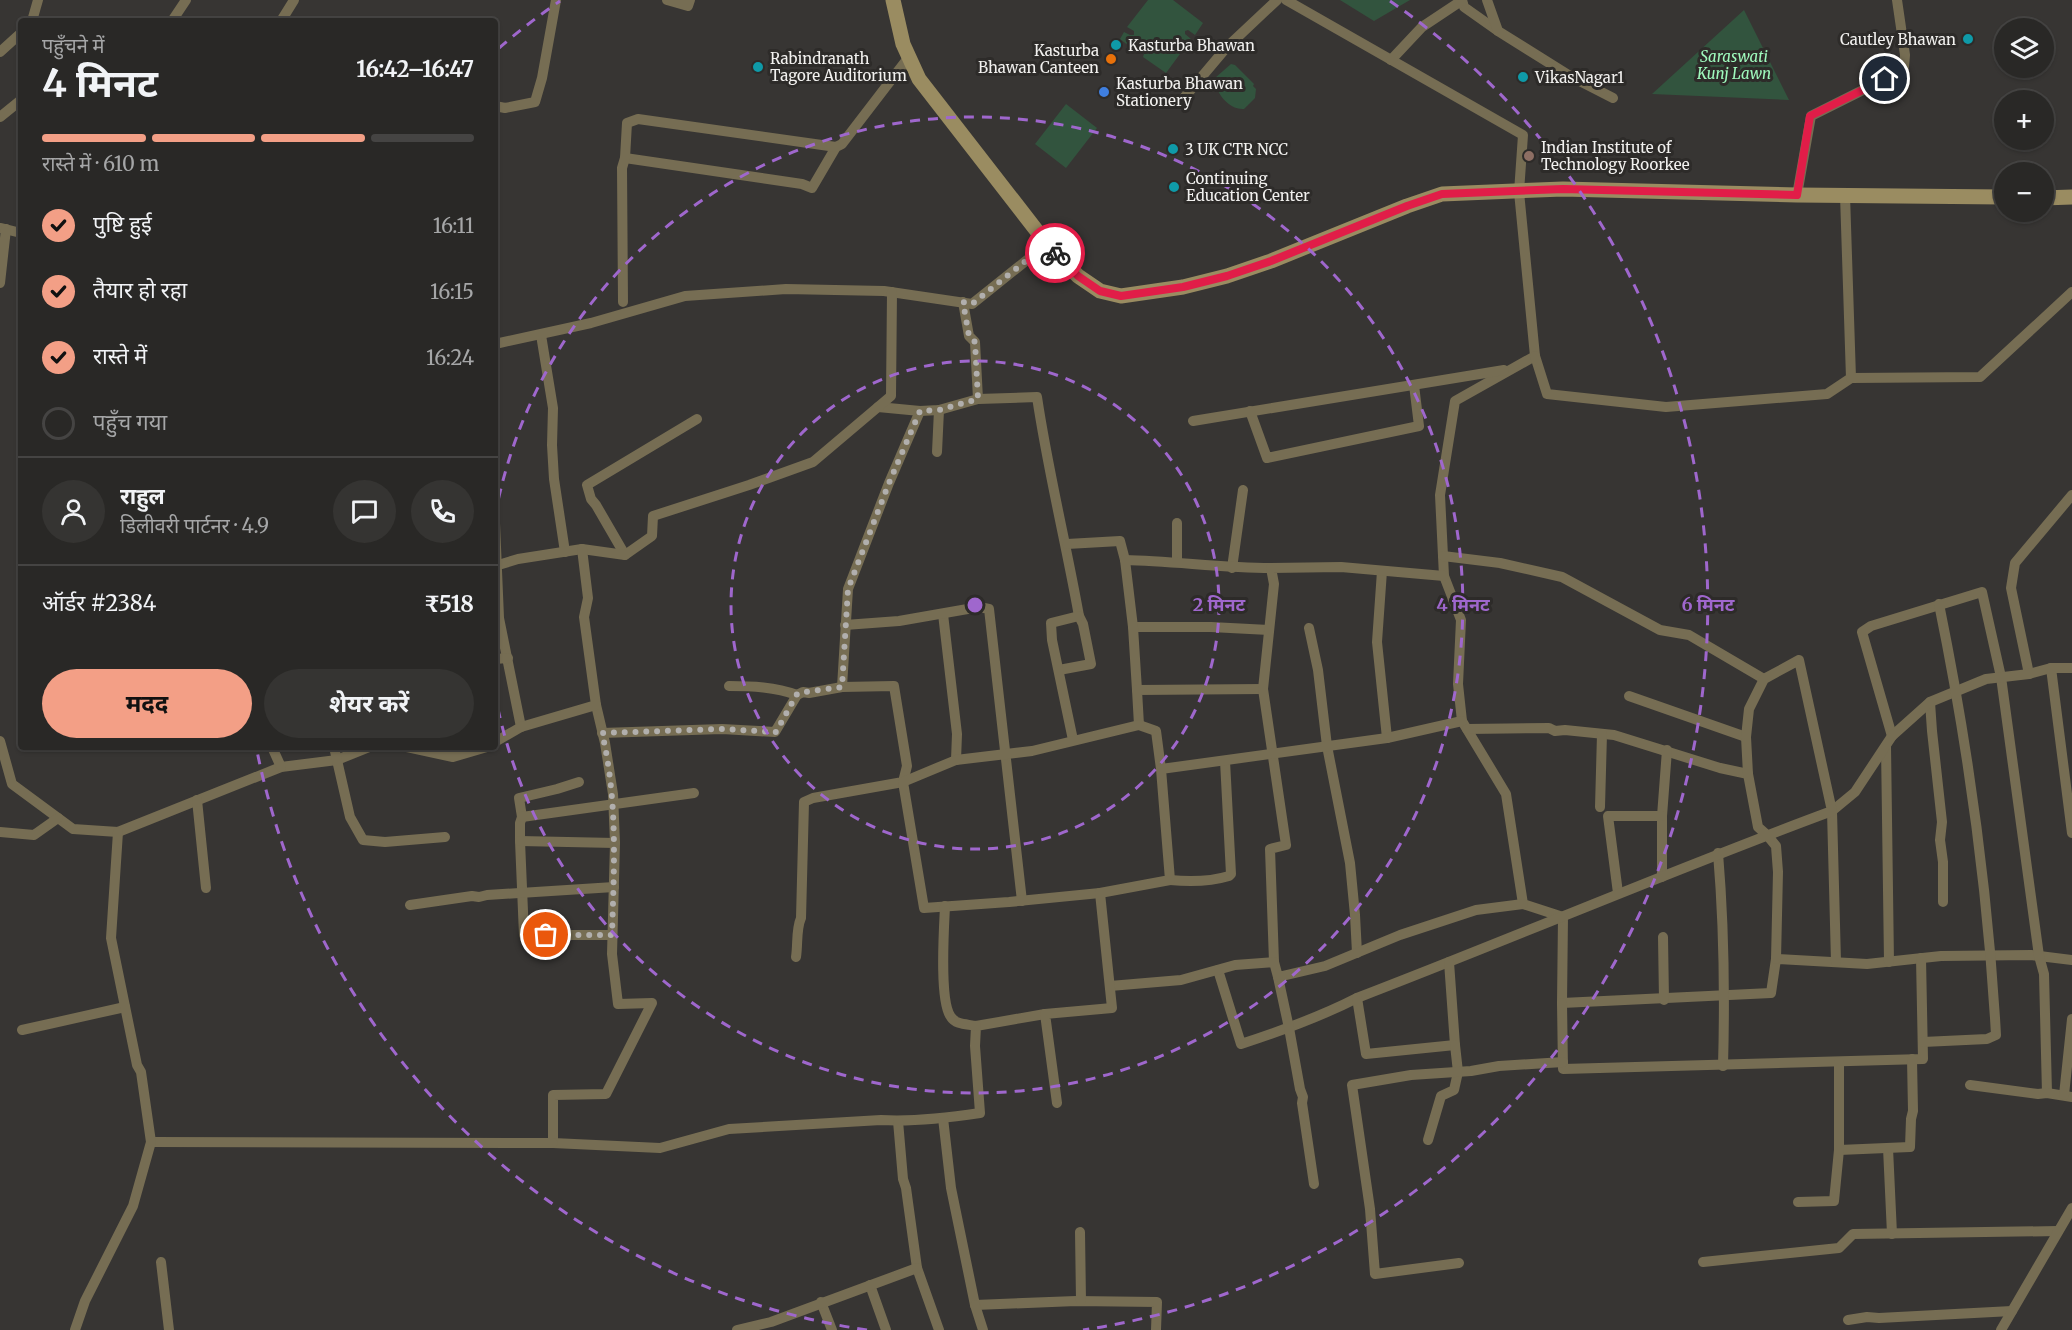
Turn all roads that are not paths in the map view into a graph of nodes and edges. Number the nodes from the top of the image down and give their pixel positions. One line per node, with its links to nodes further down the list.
1 (38, 0): 13 (street)
2 (186, 0): 14 (street)
3 (294, 0): 15 (street)
4 (556, 0): 24 (street)
5 (667, 0): 6 (street)
6 (690, 0)
7 (893, 0): 19 (street)
8 (1277, 0): 22 (street)
9 (1286, 0): 20 (street)
10 (1462, 0): 16 (street); 20 (street)
11 (1487, 0): 16 (street)
12 (1897, 0): 29 (street)
13 (33, 18)
14 (174, 18)
15 (283, 18)
16 (1498, 31): 21 (street)
17 (18, 36): 18 (street)
18 (0, 52)
19 (908, 58): 26 (street); 36 (street)
20 (1391, 60): 28 (street)
21 (1613, 98)
22 (1183, 99)
23 (18, 102): 25 (street)
24 (498, 107)
25 (0, 117)
26 (836, 147): 27 (street); 27 (street)
27 (625, 158): 40 (street)
28 (1519, 192): 29 (street); 36 (street); 44 (street)
29 (1797, 195): 30 (street)
30 (1845, 195): 31 (street); 46 (street)
31 (1994, 197)
32 (2072, 197): 33 (street)
33 (2054, 198)
34 (3, 229): 35 (street); 37 (street)
35 (18, 232)
36 (1047, 244): 41 (street)
37 (0, 282)
38 (892, 292): 41 (street); 42 (street); 49 (street)
39 (2072, 292): 46 (street)
40 (623, 302)
41 (963, 302): 48 (street)
42 (541, 335): 43 (street); 61 (street)
43 (498, 343)
44 (1535, 356): 45 (street); 46 (street)
45 (1514, 369): 47 (street); 63 (street)
46 (1851, 378)
47 (1414, 385): 52 (street); 52 (street)
48 (978, 399): 50 (street); 59 (street)
49 (878, 407): 51 (street); 62 (street)
50 (939, 410): 51 (street); 55 (street)
51 (920, 411): 75 (street)
52 (1250, 411): 54 (street)
53 (697, 418): 62 (street)
54 (1193, 421)
55 (937, 452)
56 (1243, 490): 67 (street)
57 (2072, 495): 84 (street)
58 (1177, 523): 65 (street)
59 (1067, 544): 64 (street); 74 (street)
60 (582, 549): 61 (street); 62 (street); 95 (street)
61 (565, 552): 66 (street)
62 (624, 555)
63 (1443, 556): 70 (street); 86 (street)
64 (1125, 560): 65 (street); 76 (street)
65 (1177, 561): 67 (street)
66 (498, 565)
67 (1232, 568): 68 (street)
68 (1271, 568): 69 (street); 78 (street)
69 (1382, 571): 70 (street); 102 (street)
70 (1444, 576): 97 (street)
71 (498, 600): 79 (street)
72 (1939, 604): 85 (street); 91 (street); 106 (street)
73 (943, 614): 75 (street); 114 (street); 117 (street)
74 (1079, 616): 83 (street); 83 (street)
75 (845, 624): 88 (street)
76 (1133, 627): 78 (street); 89 (street)
77 (1309, 628): 107 (street)
78 (1269, 630): 90 (street)
79 (508, 658): 80 (street); 98 (street)
80 (498, 659)
81 (2051, 668): 82 (street); 84 (street); 134 (street)
82 (2072, 668)
83 (1059, 670): 104 (street)
84 (2029, 674): 85 (street)
85 (2001, 676): 91 (street); 157 (street)
86 (1764, 679): 101 (street); 128 (street)
87 (729, 686): 92 (street)
88 (842, 687): 92 (street); 123 (street)
89 (1137, 690): 90 (street); 96 (street)
90 (1263, 690): 115 (street)
91 (1957, 691): 94 (street); 156 (street)
92 (797, 694): 99 (street)
93 (1629, 696): 101 (street)
94 (1930, 702): 106 (street); 148 (street)
95 (596, 705): 98 (street); 99 (street)
96 (1139, 725): 104 (street); 120 (street)
97 (1465, 725): 100 (street); 102 (street); 149 (street)
98 (521, 726): 103 (street)
99 (602, 733): 126 (street)
100 (1602, 734): 113 (street); 127 (street)
101 (1746, 737): 121 (street)
102 (1387, 738): 107 (street)
103 (498, 740)
104 (1073, 740): 114 (street)
105 (0, 741): 131 (street)
106 (1889, 741): 128 (street); 165 (street)
107 (1327, 747): 115 (street); 155 (street)
108 (273, 750): 119 (street)
109 (335, 750): 116 (street)
110 (362, 750): 116 (street)
111 (421, 750): 112 (street)
112 (477, 750)
113 (1667, 750): 121 (street); 129 (street)
114 (1005, 755): 117 (street); 147 (street)
115 (1271, 755): 118 (street); 162 (street)
116 (337, 760): 119 (street); 136 (street)
117 (956, 760): 123 (street)
118 (1225, 761): 120 (street); 141 (street)
119 (281, 766): 125 (street)
120 (1161, 769): 141 (street)
121 (1748, 774): 135 (street)
122 (579, 782): 130 (street)
123 (903, 782): 151 (street); 158 (street)
124 (694, 793): 126 (street)
125 (197, 800): 133 (street); 143 (street)
126 (614, 805): 130 (street); 138 (street)
127 (1600, 807)
128 (1832, 811): 135 (street); 164 (street)
129 (1662, 816): 140 (street); 145 (street)
130 (522, 817): 137 (street)
131 (58, 818): 132 (street); 133 (street)
132 (0, 832)
133 (118, 832): 173 (street)
134 (2072, 832)
135 (1767, 835): 139 (street); 160 (street)
136 (445, 837)
137 (520, 841): 138 (street); 146 (street)
138 (615, 843): 142 (street)
139 (1718, 853): 140 (street); 169 (street)
140 (1662, 877): 145 (street)
141 (1170, 880): 144 (street)
142 (614, 887): 146 (street); 153 (street)
143 (206, 888)
144 (1100, 893): 147 (street); 168 (street)
145 (1618, 893): 152 (street)
146 (522, 894): 150 (street); 153 (street)
147 (1022, 901): 151 (street)
148 (1943, 902)
149 (1523, 904): 152 (street); 155 (street)
150 (410, 905)
151 (945, 906): 176 (street)
152 (1563, 917): 163 (street); 172 (street)
153 (612, 935): 194 (street)
154 (1664, 937): 171 (street)
155 (1357, 953): 167 (street)
156 (1991, 955): 157 (street); 159 (street); 179 (street)
157 (2039, 956): 161 (street); 187 (street)
158 (796, 957)
159 (1921, 958): 165 (street); 179 (street)
160 (1776, 959): 164 (street); 169 (street)
161 (2072, 960)
162 (1274, 962): 166 (street); 167 (street)
163 (1449, 962): 170 (street); 180 (street)
164 (1836, 962): 165 (street)
165 (1888, 962)
166 (1218, 970): 168 (street); 177 (street)
167 (1278, 977): 177 (street)
168 (1110, 986): 174 (street)
169 (1725, 996): 171 (street); 184 (street)
170 (1357, 998): 177 (street); 180 (street)
171 (1664, 1000): 172 (street)
172 (1562, 1003): 182 (street)
173 (125, 1008): 178 (street); 193 (street)
174 (1045, 1014): 176 (street); 189 (street)
175 (2072, 1019): 188 (street)
176 (976, 1026): 190 (street)
177 (1289, 1028): 197 (street)
178 (22, 1030)
179 (1923, 1042): 181 (street)
180 (1455, 1045): 185 (street)
181 (1912, 1059): 183 (street); 195 (street)
182 (1563, 1062): 184 (street); 185 (street)
183 (1839, 1062): 184 (street); 196 (street)
184 (1723, 1066)
185 (1458, 1072): 192 (street); 205 (street)
186 (1970, 1086): 187 (street)
187 (2047, 1093): 188 (street)
188 (2068, 1096)
189 (1057, 1103)
190 (943, 1118): 191 (street); 210 (street)
191 (898, 1121): 194 (street); 206 (street)
192 (1428, 1140)
193 (151, 1142): 194 (street); 214 (street)
194 (553, 1143)
195 (1888, 1148): 196 (street); 202 (street)
196 (1839, 1150): 198 (street)
197 (1314, 1184)
198 (1798, 1202)
199 (2072, 1208): 200 (street)
200 (2058, 1231): 202 (street); 211 (street)
201 (1080, 1232): 208 (street)
202 (1892, 1234): 204 (street)
203 (161, 1262): 215 (street)
204 (1703, 1262)
205 (1459, 1263)
206 (917, 1268): 207 (street); 219 (street)
207 (870, 1285): 209 (street); 218 (street)
208 (1082, 1301): 210 (street); 221 (street)
209 (821, 1302): 213 (street); 217 (street)
210 (975, 1305): 220 (street)
211 (2012, 1311): 212 (street); 222 (street)
212 (1848, 1320)
213 (773, 1326): 216 (street)
214 (75, 1330)
215 (169, 1330)
216 (737, 1330)
217 (832, 1330)
218 (886, 1330)
219 (939, 1330)
220 (983, 1330)
221 (1156, 1330)
222 (2001, 1330)

